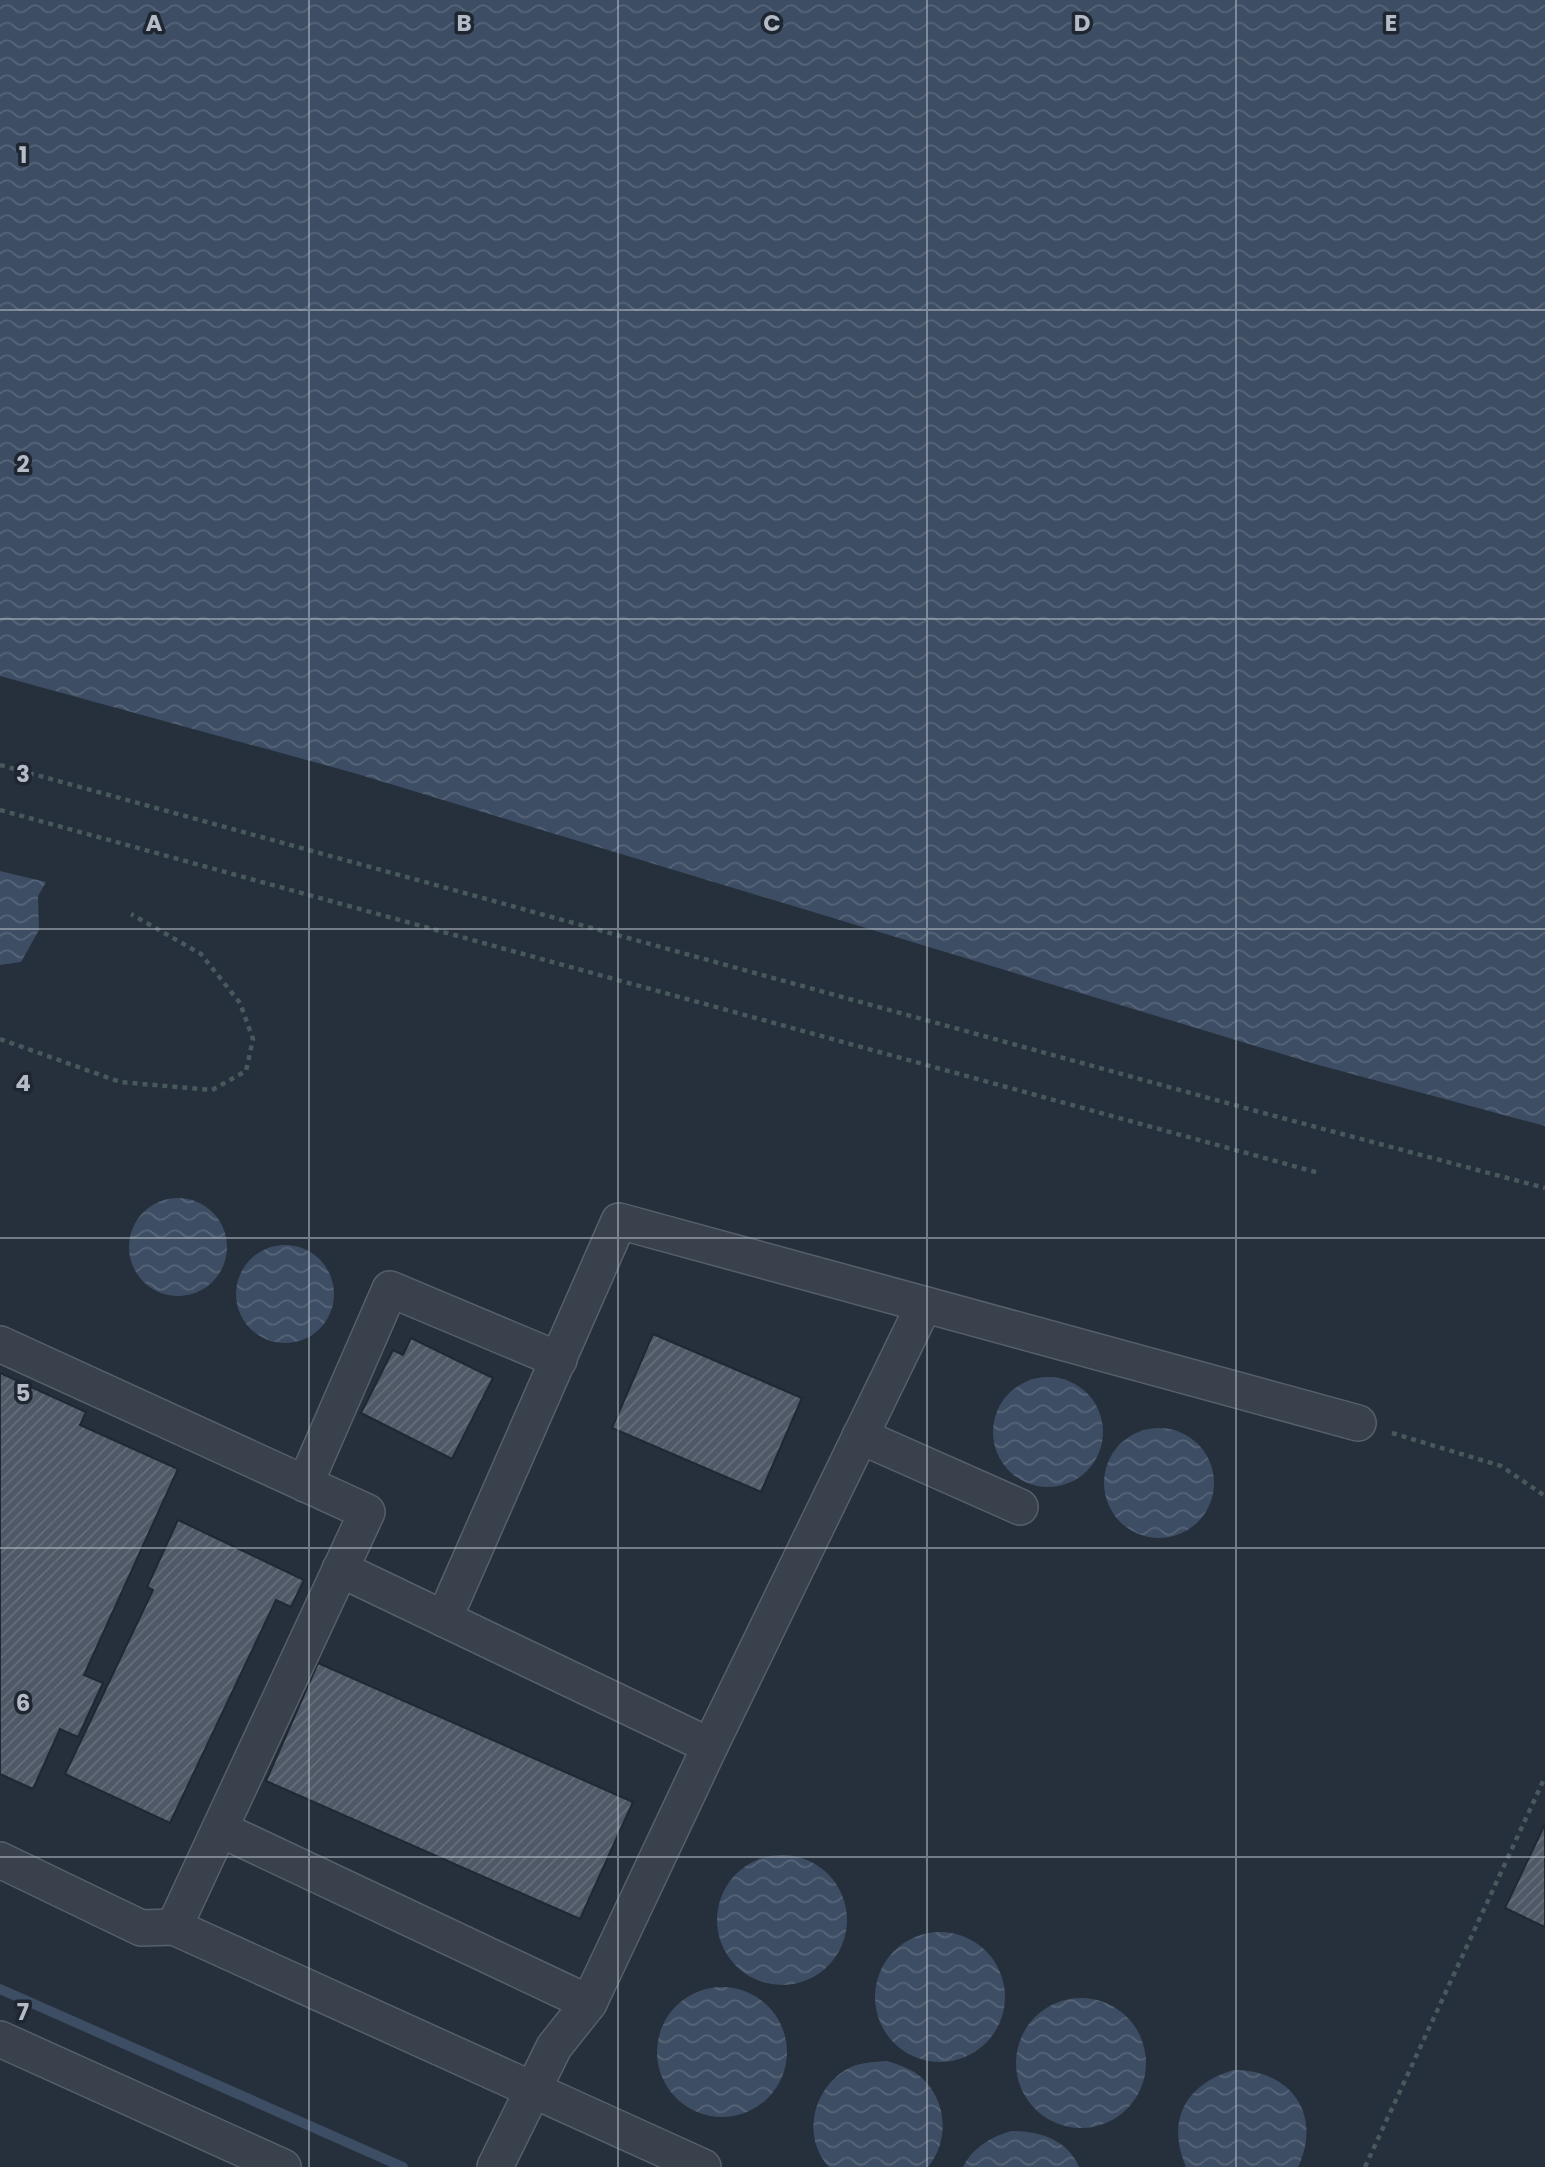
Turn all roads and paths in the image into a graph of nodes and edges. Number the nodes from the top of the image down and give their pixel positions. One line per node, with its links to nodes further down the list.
1 (0, 765): 6 (path)
2 (0, 810): 5 (path)
3 (131, 914): 4 (path)
4 (0, 1039)
5 (1319, 1173)
6 (1545, 1188)
7 (924, 1305): 9 (street); 10 (street); 11 (street)
8 (0, 1344): 12 (street)
9 (559, 1360): 12 (street); 16 (street)
10 (1358, 1423): 13 (path)
11 (860, 1436): 14 (street); 17 (street)
12 (305, 1484): 15 (street)
13 (1545, 1496)
14 (1020, 1507)
15 (340, 1569): 16 (street); 19 (street)
16 (444, 1619): 17 (street)
17 (710, 1746): 22 (street)
18 (1545, 1777): 28 (path)
19 (220, 1829): 21 (street); 22 (street)
20 (0, 1860): 21 (street)
21 (174, 1927): 24 (street)
22 (589, 2003): 24 (street)
23 (0, 2039): 25 (street)
24 (534, 2089): 26 (street); 27 (street)
25 (283, 2167)
26 (495, 2167)
27 (703, 2167)
28 (1365, 2167)

